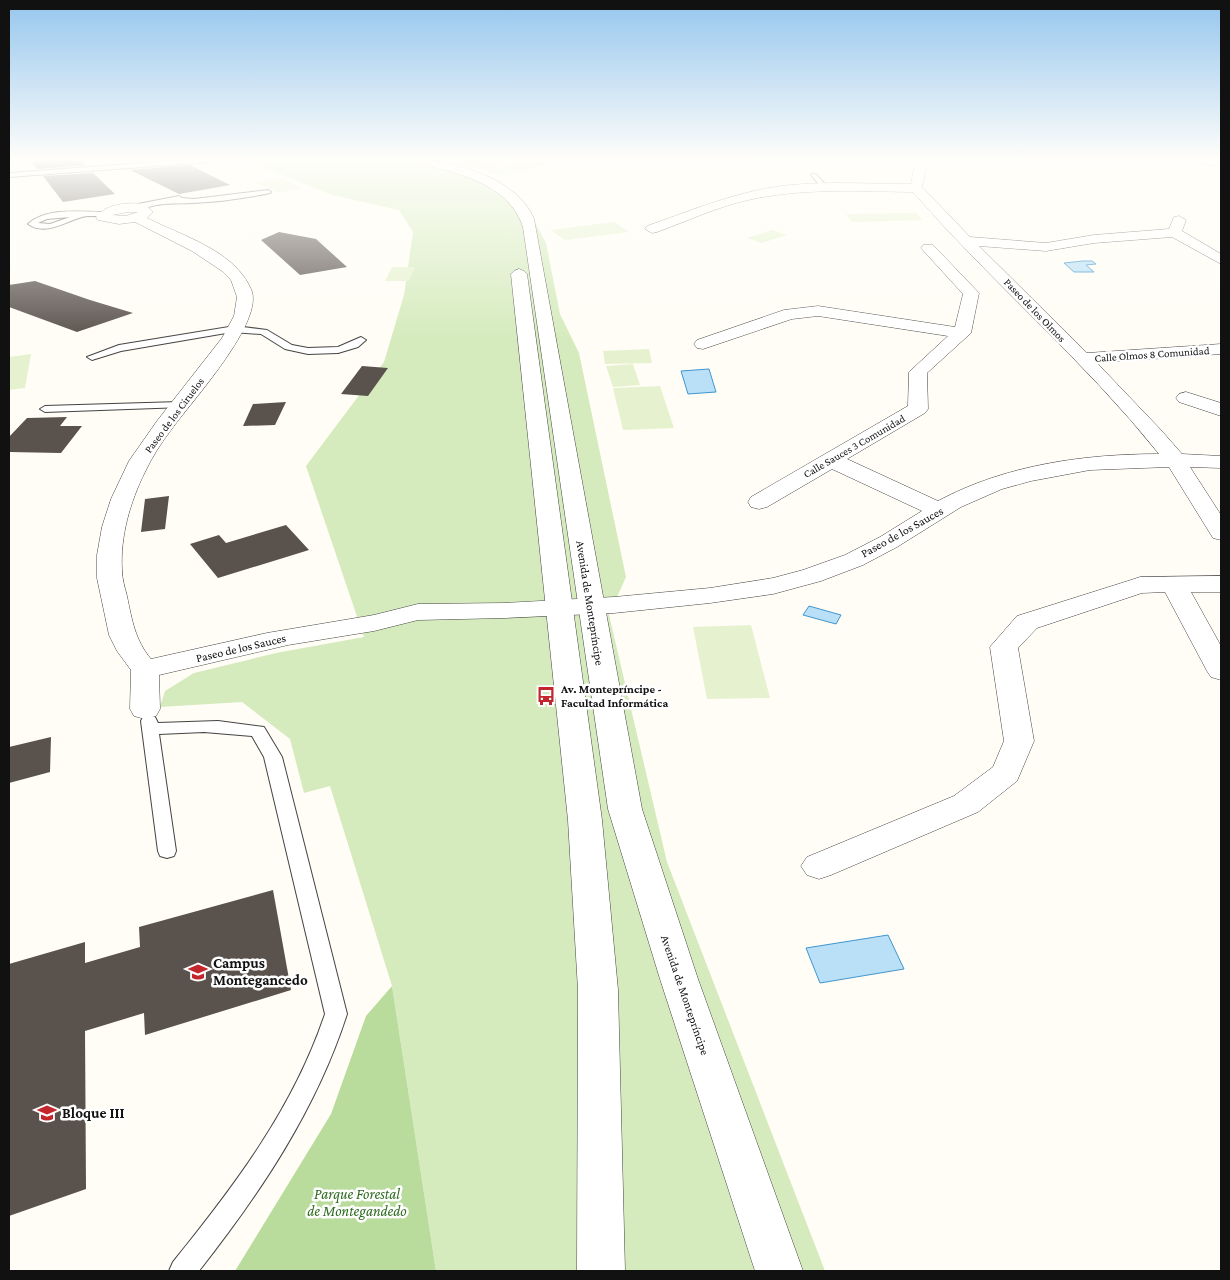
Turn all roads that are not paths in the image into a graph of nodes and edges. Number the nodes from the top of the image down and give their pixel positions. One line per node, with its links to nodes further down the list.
1 (38, 220): 2 (lane)
2 (67, 220)
3 (159, 220): 14 (street, Paseo de los Ciruelos)
4 (511, 220): 38 (street, Avenida de Montepríncipe)
5 (527, 220): 38 (street, Avenida de Montepríncipe)
6 (679, 220): 8 (street)
7 (945, 220): 9 (street, Paseo de los Olmos)
8 (652, 229)
9 (968, 241): 11 (street); 12 (street, Paseo de los Olmos)
10 (928, 248): 13 (street)
11 (1221, 260)
12 (991, 265): 13 (street); 20 (street, Paseo de los Olmos)
13 (960, 266): 15 (street)
14 (235, 329): 16 (lane); 19 (lane); 22 (street, Paseo de los Ciruelos)
15 (962, 333): 17 (street); 27 (street, Calle Sauces 3 Comunidad)
16 (361, 340)
17 (703, 344)
18 (1221, 349): 20 (street, Calle Olmos 8 Comunidad)
19 (92, 357)
20 (1083, 359): 25 (street, Paseo de los Olmos)
21 (1186, 398): 24 (street)
22 (180, 405): 23 (lane); 39 (street, Paseo de los Ciruelos)
23 (45, 409)
24 (1221, 410)
25 (1153, 433): 26 (street, Paseo de los Olmos); 28 (street, Paseo de los Olmos); 29 (street)
26 (1221, 458)
27 (831, 460): 33 (street, Calle Sauces 3 Comunidad); 34 (street)
28 (1175, 460): 29 (street, Paseo de los Sauces); 30 (street, Paseo de los Sauces); 32 (street, Paseo de los Olmos)
29 (1104, 462): 32 (street); 34 (street, Paseo de los Sauces)
30 (1221, 462)
31 (1221, 471): 32 (street)
32 (1200, 496): 35 (street, Paseo de los Olmos)
33 (759, 502)
34 (940, 511): 38 (street, Paseo de los Sauces)
35 (1221, 533)
36 (1221, 584): 37 (street)
37 (1174, 585): 40 (street); 43 (street)
38 (575, 608): 39 (street, Paseo de los Sauces); 45 (street, Avenida de Montepríncipe); 46 (street, Avenida de Montepríncipe)
39 (145, 669): 41 (street)
40 (1221, 671)
41 (148, 719): 42 (lane); 44 (lane)
42 (167, 851)
43 (819, 866)
44 (182, 1271)
45 (600, 1271)
46 (779, 1271)

